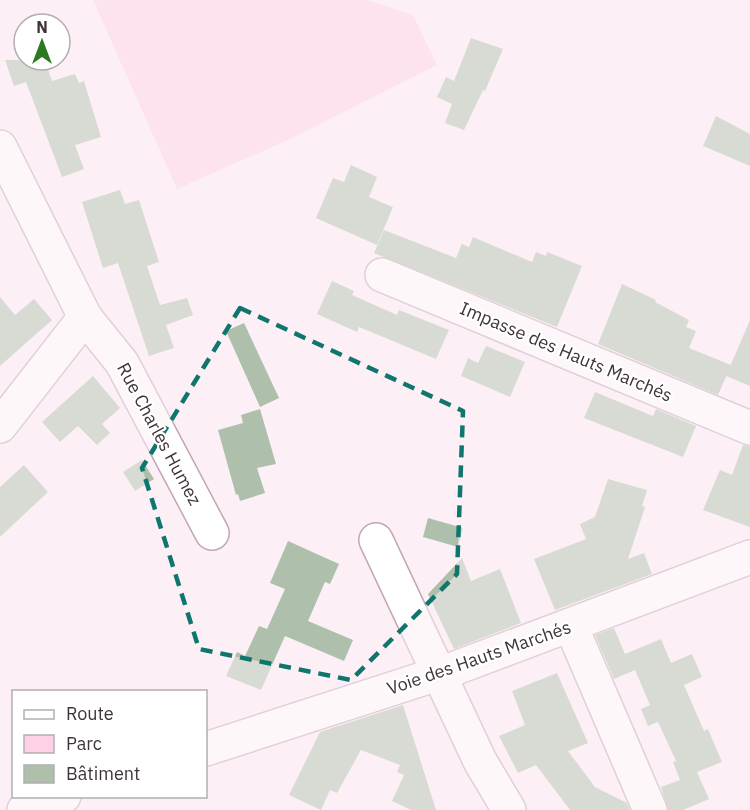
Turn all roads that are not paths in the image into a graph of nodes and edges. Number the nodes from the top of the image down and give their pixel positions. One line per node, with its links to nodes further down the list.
1 (0, 147): 3 (street, Rue Charles Humez)
2 (382, 275): 5 (street, Impasse des Hauts Marchés)
3 (86, 317): 4 (street); 6 (street, Rue Charles Humez)
4 (0, 426)
5 (750, 428)
6 (212, 533)
7 (376, 540): 10 (street)
8 (750, 557): 9 (street, Voie des Hauts Marchés)
9 (571, 626): 10 (street, Voie des Hauts Marchés); 15 (street)
10 (438, 674): 11 (street, Voie des Hauts Marchés); 14 (street)
11 (207, 749)
12 (58, 798): 13 (street)
13 (24, 810)
14 (509, 810)
15 (650, 810)

